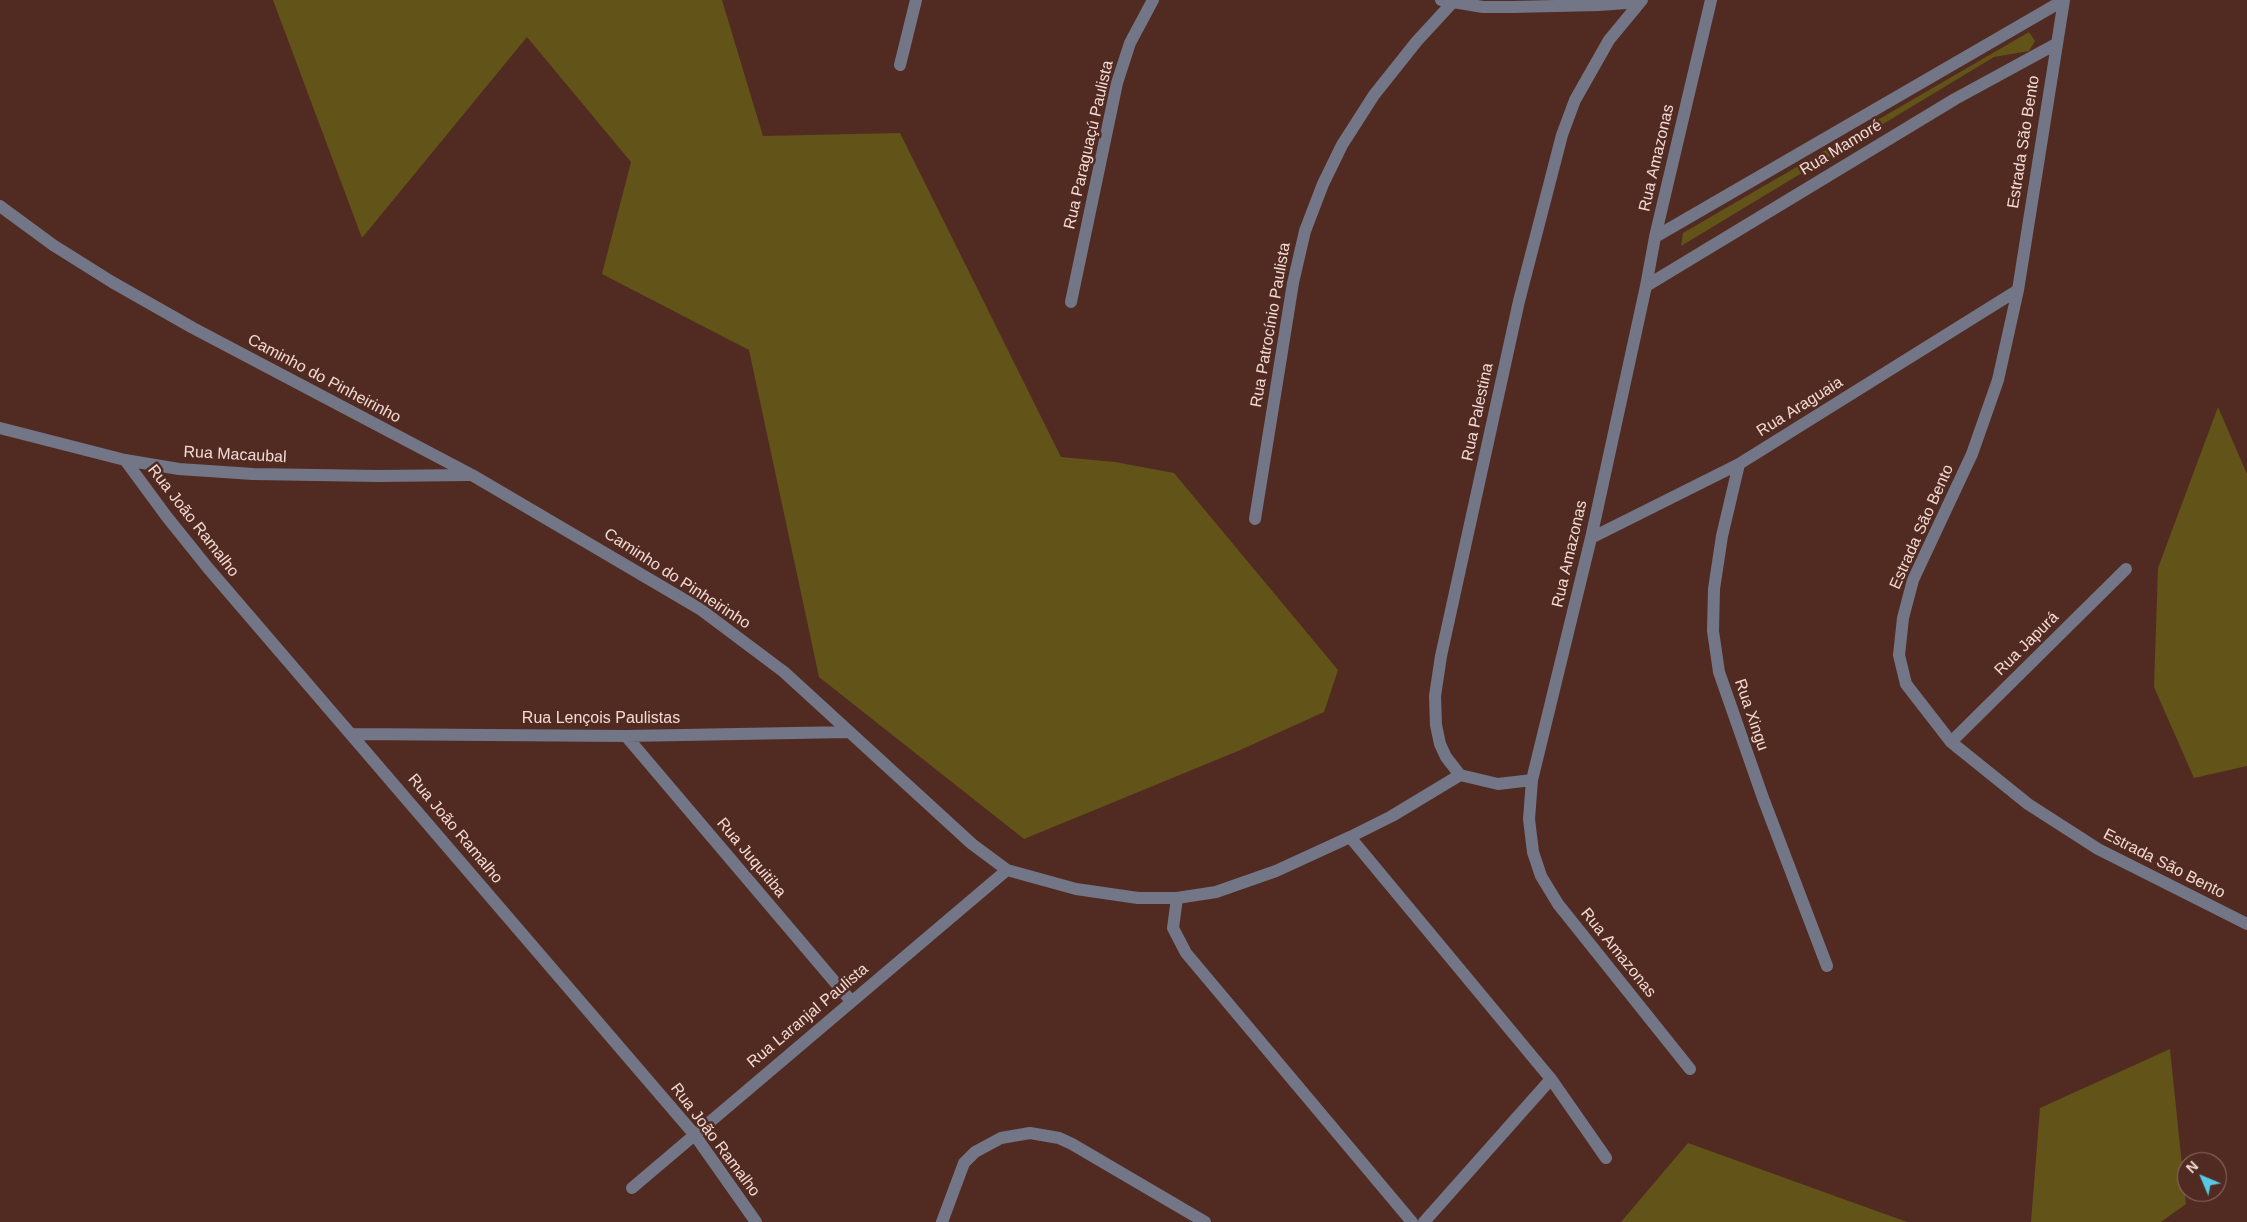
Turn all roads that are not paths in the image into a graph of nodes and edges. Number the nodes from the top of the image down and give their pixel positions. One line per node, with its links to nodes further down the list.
1 (916, 0): 8 (street)
2 (1153, 0): 13 (street, Rua Paraguaçú Paulista)
3 (1711, 0): 10 (street, Rua Amazonas)
4 (2064, 0): 7 (street, Estrada São Bento); 10 (street, Rua Mamoré)
5 (1447, 1): 6 (street); 18 (street, Rua Patrocínio Paulista)
6 (1641, 1): 25 (street, Rua Palestina)
7 (2056, 44): 11 (street, Rua Mamoré); 12 (street, Estrada São Bento)
8 (900, 65)
9 (0, 206): 17 (street, Caminho do Pinheirinho)
10 (1655, 237): 11 (street, Rua Amazonas)
11 (1646, 286): 19 (street, Rua Amazonas)
12 (2018, 290): 16 (street, Rua Araguaia); 24 (street, Estrada São Bento)
13 (1071, 302)
14 (0, 428): 15 (street, Rua Macaubal)
15 (125, 460): 17 (street, Rua Macaubal); 22 (street, Rua João Ramalho)
16 (1739, 464): 19 (street, Rua Araguaia); 31 (street, Rua Xingu)
17 (472, 475): 21 (street, Caminho do Pinheirinho)
18 (1254, 519)
19 (1591, 538): 26 (street, Rua Amazonas)
20 (2126, 569): 24 (street, Rua Japurá)
21 (850, 732): 23 (street, Rua Lençois Paulistas); 28 (street, Caminho do Pinheirinho)
22 (352, 734): 23 (street, Rua Lençois Paulistas); 35 (street, Rua João Ramalho)
23 (626, 736): 32 (street, Rua Juquitiba)
24 (1951, 742): 30 (street, Estrada São Bento)
25 (1460, 775): 26 (street); 27 (street, Caminho do Pinheirinho)
26 (1532, 780): 33 (street, Rua Amazonas)
27 (1350, 837): 29 (street, Caminho do Pinheirinho); 34 (street)
28 (1006, 870): 29 (street, Caminho do Pinheirinho); 32 (street, Rua Laranjal Paulista)
29 (1177, 898): 41 (street)
30 (2247, 924)
31 (1826, 966)
32 (851, 1001): 35 (street, Rua Laranjal Paulista)
33 (1690, 1069)
34 (1551, 1079): 36 (street); 42 (street)
35 (694, 1134): 37 (street, Rua Laranjal Paulista); 38 (street, Rua João Ramalho)
36 (1606, 1158)
37 (632, 1188)
38 (756, 1222)
39 (942, 1222): 40 (street)
40 (1205, 1222)
41 (1412, 1222)
42 (1424, 1222)

